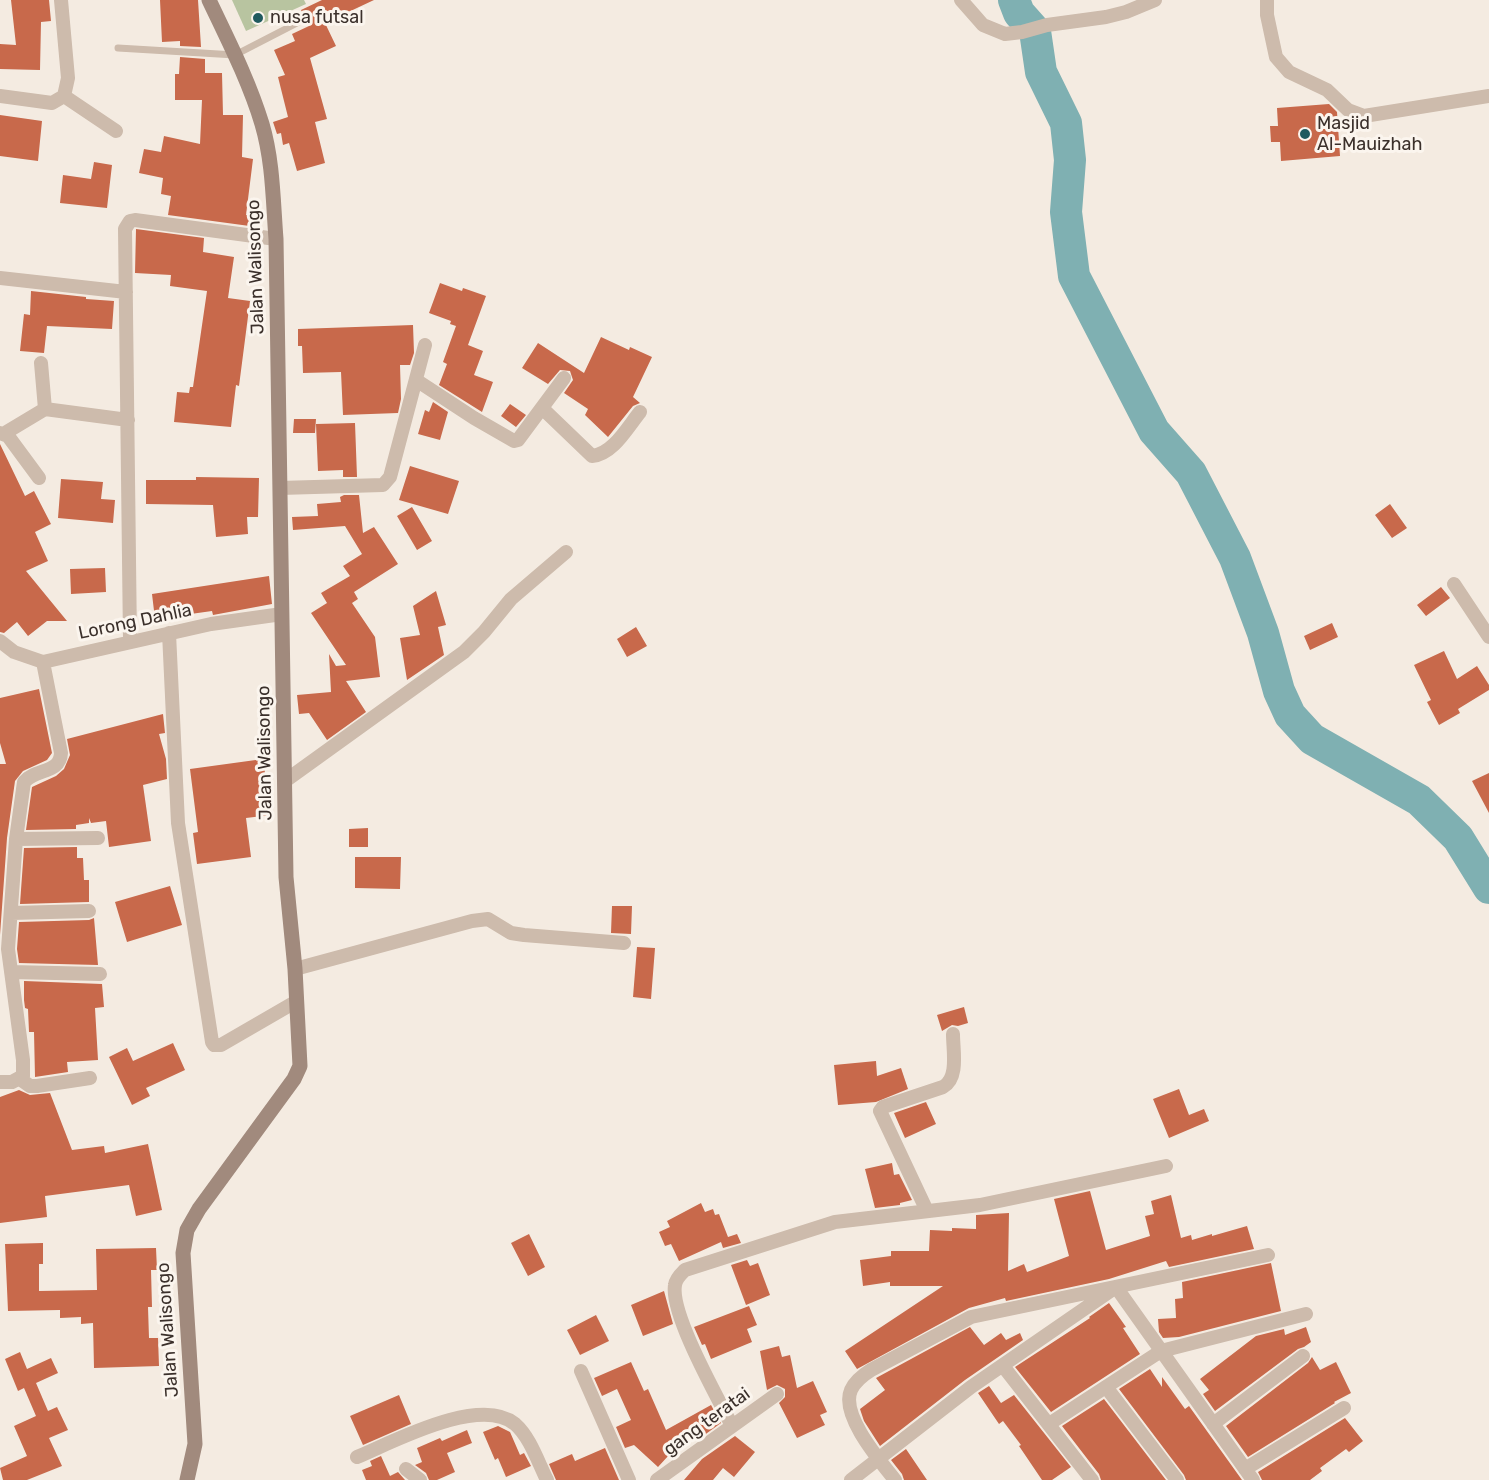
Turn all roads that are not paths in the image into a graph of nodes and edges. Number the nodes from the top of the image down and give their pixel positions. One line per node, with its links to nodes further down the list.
1 (61, 0): 10 (street)
2 (209, 0): 8 (street, Jalan Walisongo)
3 (961, 0): 4 (street)
4 (1155, 0)
5 (1267, 0): 11 (street)
6 (299, 22): 8 (lane)
7 (118, 48): 8 (lane)
8 (235, 55): 13 (street, Jalan Walisongo)
9 (0, 96): 10 (street)
10 (64, 96): 12 (street)
11 (1489, 96)
12 (116, 131)
13 (276, 239): 15 (street); 26 (street, Jalan Walisongo)
14 (0, 278): 15 (street)
15 (126, 292): 23 (street)
16 (425, 345): 19 (street)
17 (41, 363): 21 (street)
18 (564, 378): 20 (street)
19 (416, 380): 20 (street); 26 (street)
20 (542, 408): 22 (street)
21 (45, 409): 23 (street); 24 (street)
22 (640, 412)
23 (128, 420): 33 (street)
24 (2, 433): 25 (street)
25 (39, 478)
26 (280, 489): 29 (street, Jalan Walisongo)
27 (566, 552): 35 (street)
28 (1454, 584): 31 (street)
29 (282, 614): 30 (street, Lorong Dahlia); 35 (street, Jalan Walisongo)
30 (169, 633): 33 (street, Lorong Dahlia); 44 (street)
31 (1489, 637)
32 (0, 641): 34 (street)
33 (130, 641): 34 (street, Lorong Dahlia)
34 (43, 662): 37 (street)
35 (285, 781): 41 (street, Jalan Walisongo)
36 (98, 838): 37 (street)
37 (15, 839): 39 (street)
38 (89, 911): 39 (street)
39 (11, 913): 42 (street)
40 (624, 943): 41 (street)
41 (295, 969): 44 (street, Jalan Walisongo)
42 (11, 972): 43 (street); 46 (street)
43 (100, 974)
44 (297, 1002): 68 (street, Jalan Walisongo)
45 (953, 1034): 50 (street)
46 (20, 1078): 47 (street); 48 (street)
47 (90, 1078)
48 (0, 1082)
49 (1166, 1166): 50 (street)
50 (927, 1211): 63 (street)
51 (1268, 1256): 52 (street)
52 (1116, 1287): 54 (street); 56 (street); 65 (street)
53 (1306, 1314): 54 (street)
54 (1161, 1351): 58 (street); 62 (street)
55 (1303, 1356): 62 (street)
56 (1003, 1366): 61 (street); 65 (street)
57 (581, 1371): 71 (street)
58 (1106, 1387): 61 (street); 76 (street)
59 (777, 1394): 63 (street, gang teratai)
60 (1344, 1408): 67 (street)
61 (1049, 1424): 75 (street)
62 (1213, 1424): 67 (street)
63 (732, 1426): 72 (street, gang teratai)
64 (357, 1457): 70 (street)
65 (878, 1459): 73 (street); 74 (street)
66 (406, 1469): 69 (street)
67 (1249, 1474)
68 (187, 1480)
69 (420, 1480)
70 (547, 1480)
71 (629, 1480)
72 (657, 1480)
73 (851, 1480)
74 (895, 1480)
75 (1092, 1480)
76 (1177, 1480)

